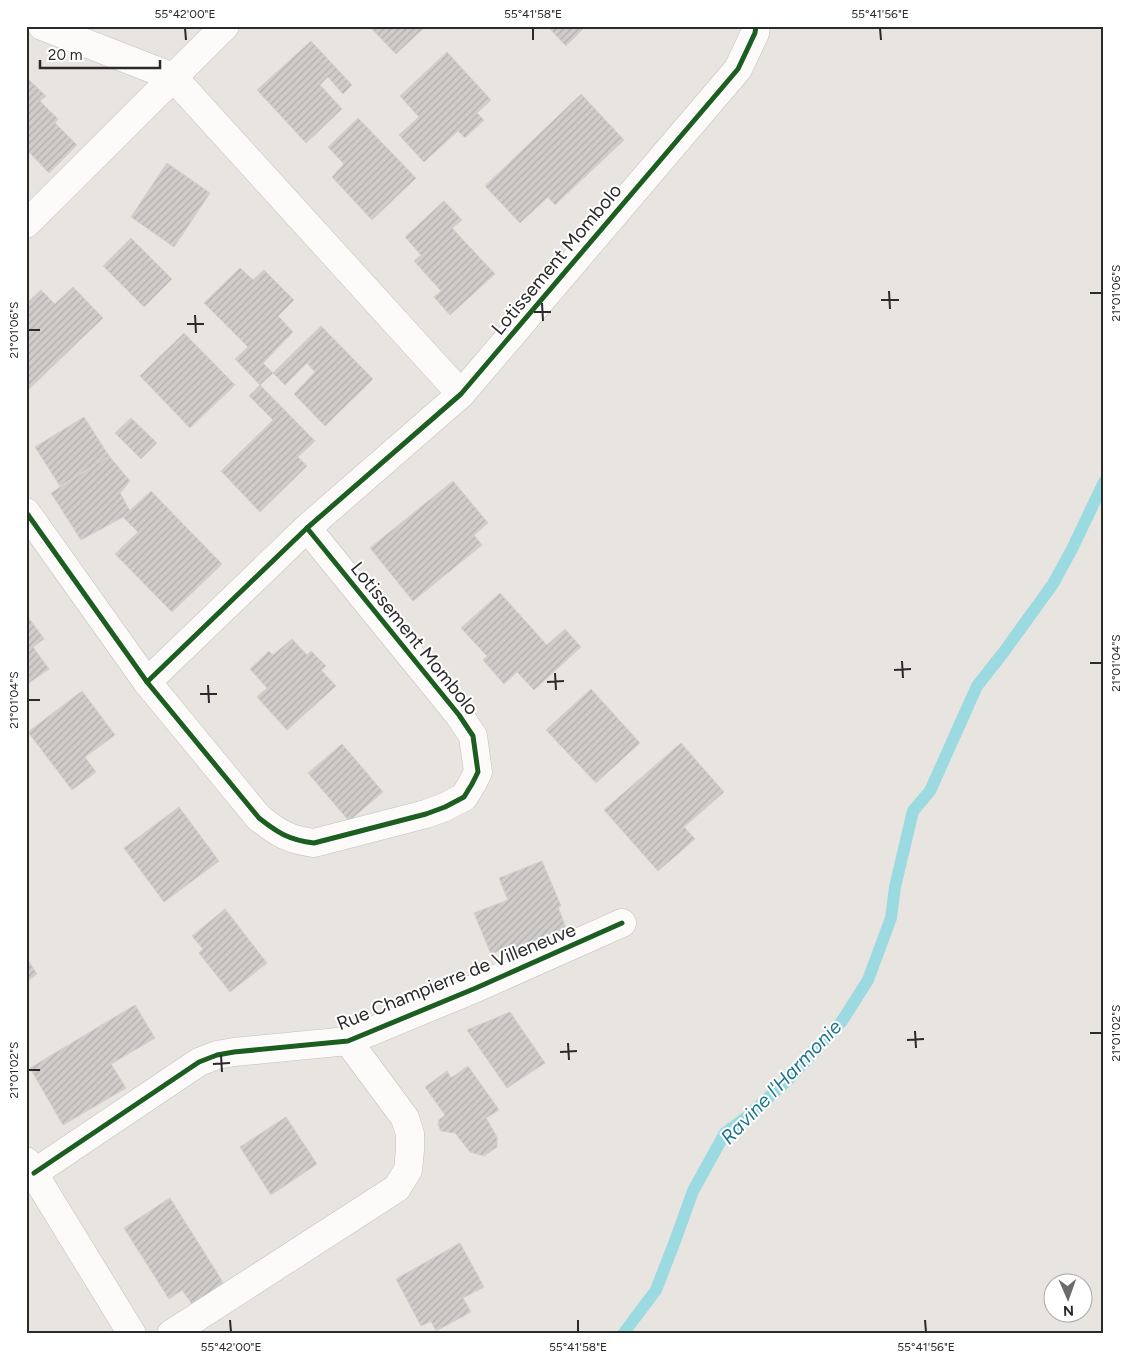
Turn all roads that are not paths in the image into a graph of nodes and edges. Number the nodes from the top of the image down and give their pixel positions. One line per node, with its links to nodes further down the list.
1 (42, 26): 4 (street)
2 (225, 26): 4 (street)
3 (756, 26): 6 (street, Lotissement Mombolo)
4 (173, 77): 5 (street); 6 (street)
5 (26, 224)
6 (461, 394): 8 (street, Lotissement Mombolo)
7 (26, 512): 9 (street, Lotissement Mombolo)
8 (307, 528): 9 (street, Lotissement Mombolo); 9 (street, Lotissement Mombolo)
9 (147, 682)
10 (622, 923): 11 (street, Rue Champierre de Villeneuve)
11 (348, 1041): 12 (street, Rue Champierre de Villeneuve); 14 (street, Rue Champierre de Villeneuve)
12 (30, 1167): 13 (street, Rue Champierre de Villeneuve)
13 (132, 1334)
14 (171, 1334)

